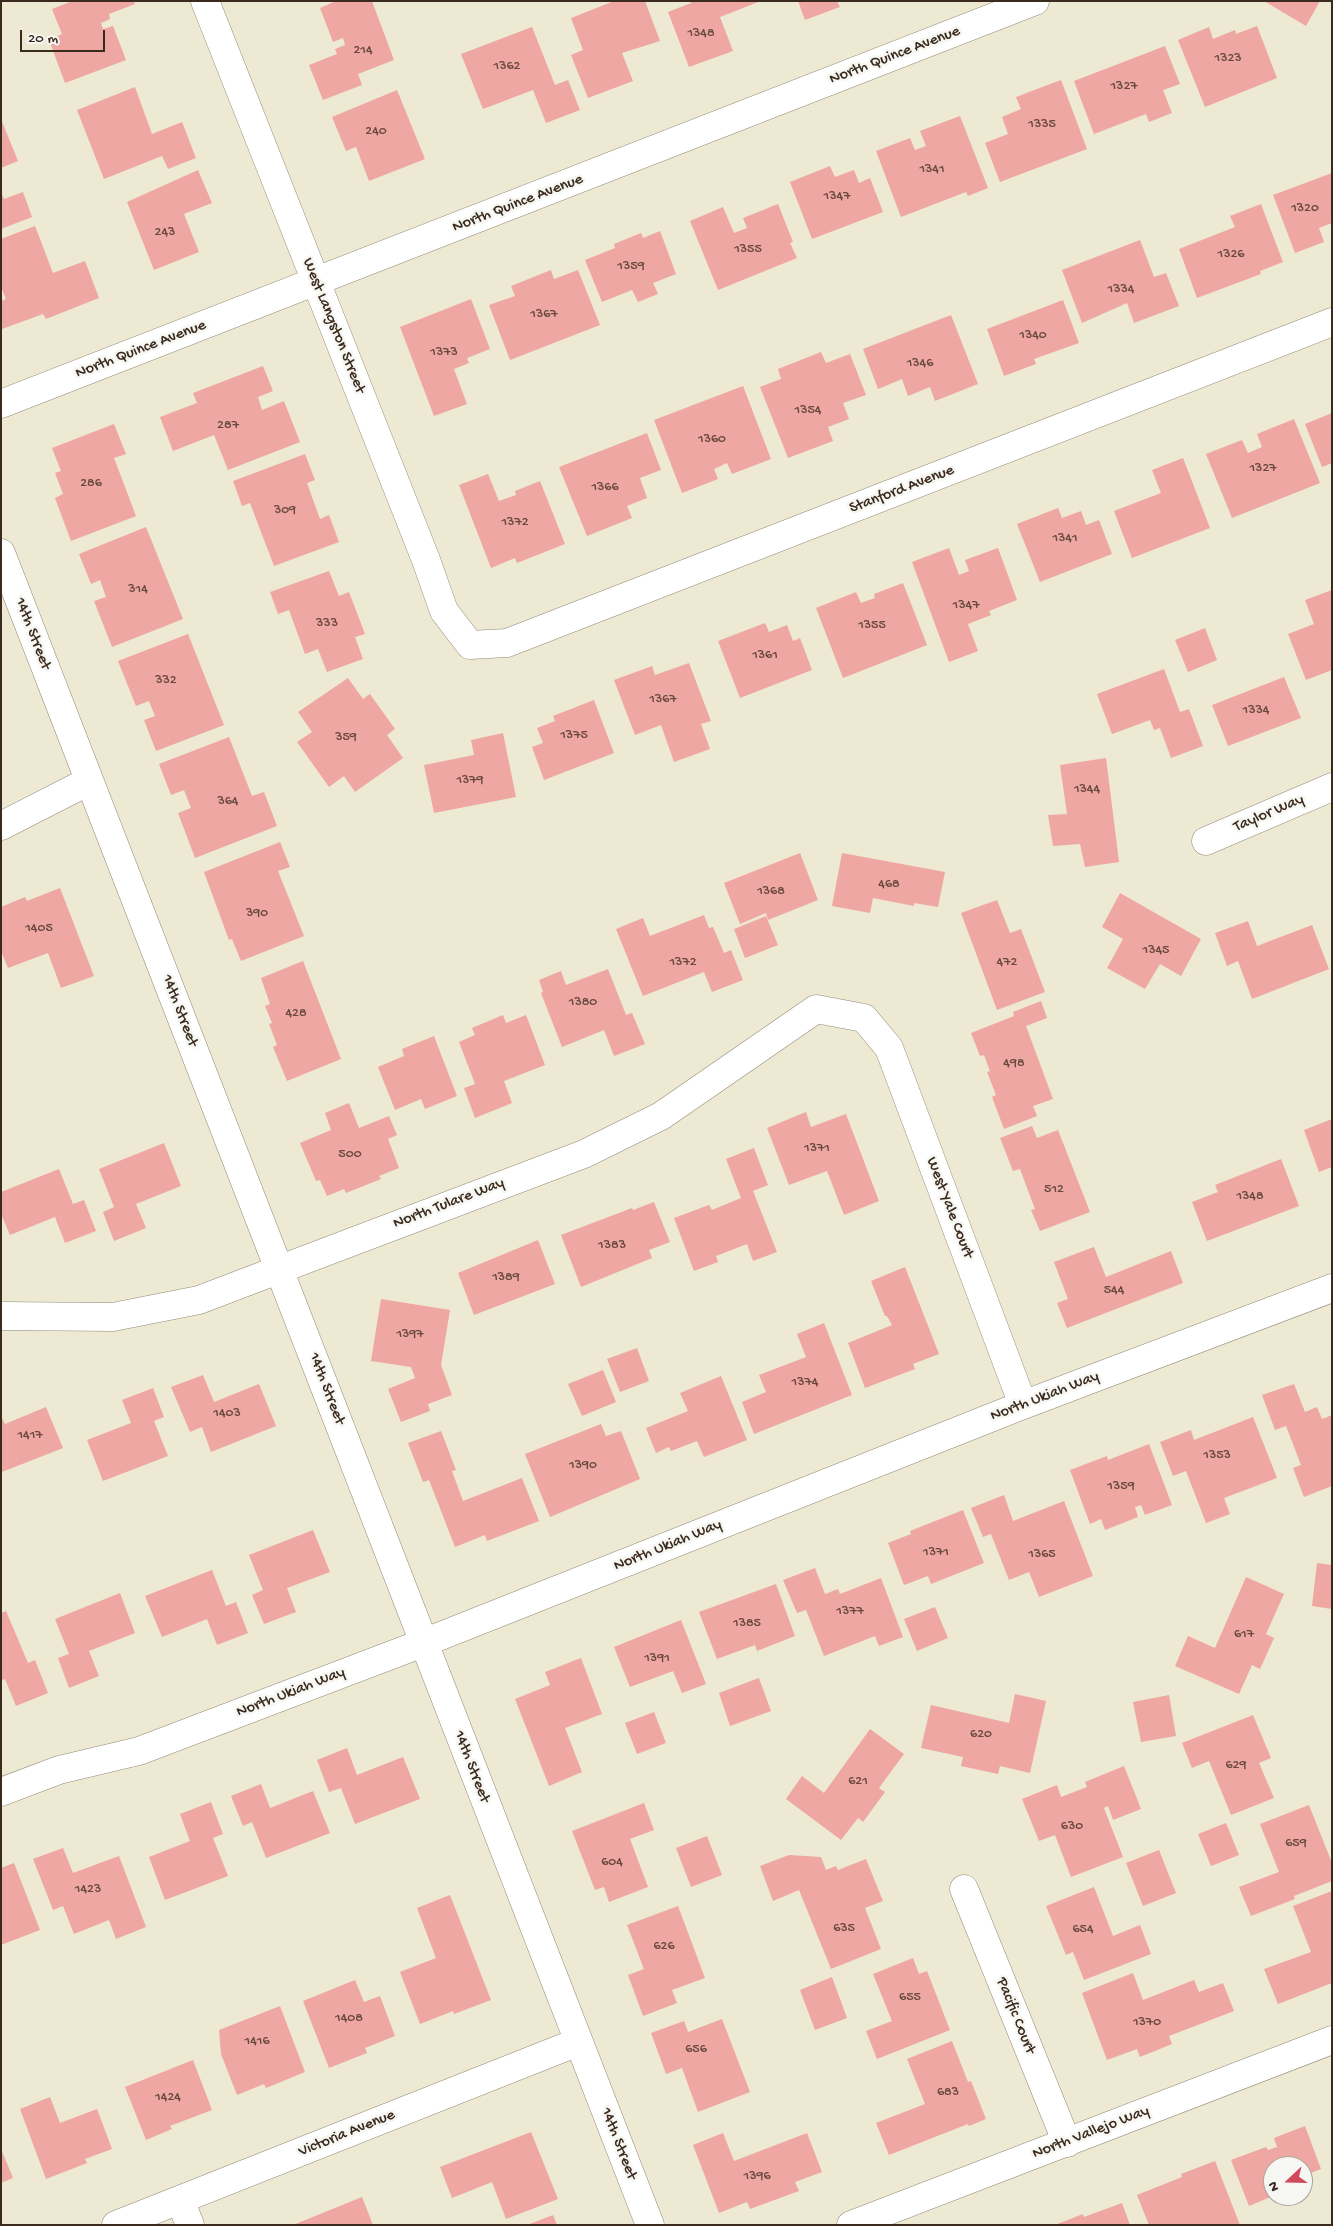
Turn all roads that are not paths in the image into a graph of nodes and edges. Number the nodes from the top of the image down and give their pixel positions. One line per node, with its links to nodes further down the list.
1 (205, 1): 3 (street, West Langston Street)
2 (1035, 1): 3 (street, North Quince Avenue)
3 (316, 283): 5 (street, North Quince Avenue); 7 (street, West Langston Street)
4 (1332, 322): 7 (street, Stanford Avenue)
5 (1, 404)
6 (1, 553): 8 (street, 14th Street)
7 (470, 645)
8 (89, 781): 10 (street); 13 (street, 14th Street)
9 (1332, 787): 11 (street, Taylor Way)
10 (1, 826)
11 (1206, 841)
12 (864, 1018): 13 (street, North Tulare Way); 16 (street, West Yale Court)
13 (280, 1269): 15 (street, North Tulare Way); 17 (street, 14th Street)
14 (1332, 1288): 16 (street, North Ukiah Way)
15 (1, 1316)
16 (1023, 1405): 17 (street, North Ukiah Way)
17 (423, 1643): 18 (street, North Ukiah Way); 21 (street, 14th Street)
18 (1, 1792)
19 (964, 1889): 22 (street, Pacific Court)
20 (1332, 2040): 22 (street, North Vallejo Way)
21 (578, 2042): 23 (street, Victoria Avenue); 25 (street, 14th Street)
22 (1067, 2142): 26 (street, North Vallejo Way)
23 (185, 2212): 24 (street, Victoria Avenue)
24 (116, 2225)
25 (650, 2225)
26 (851, 2225)

